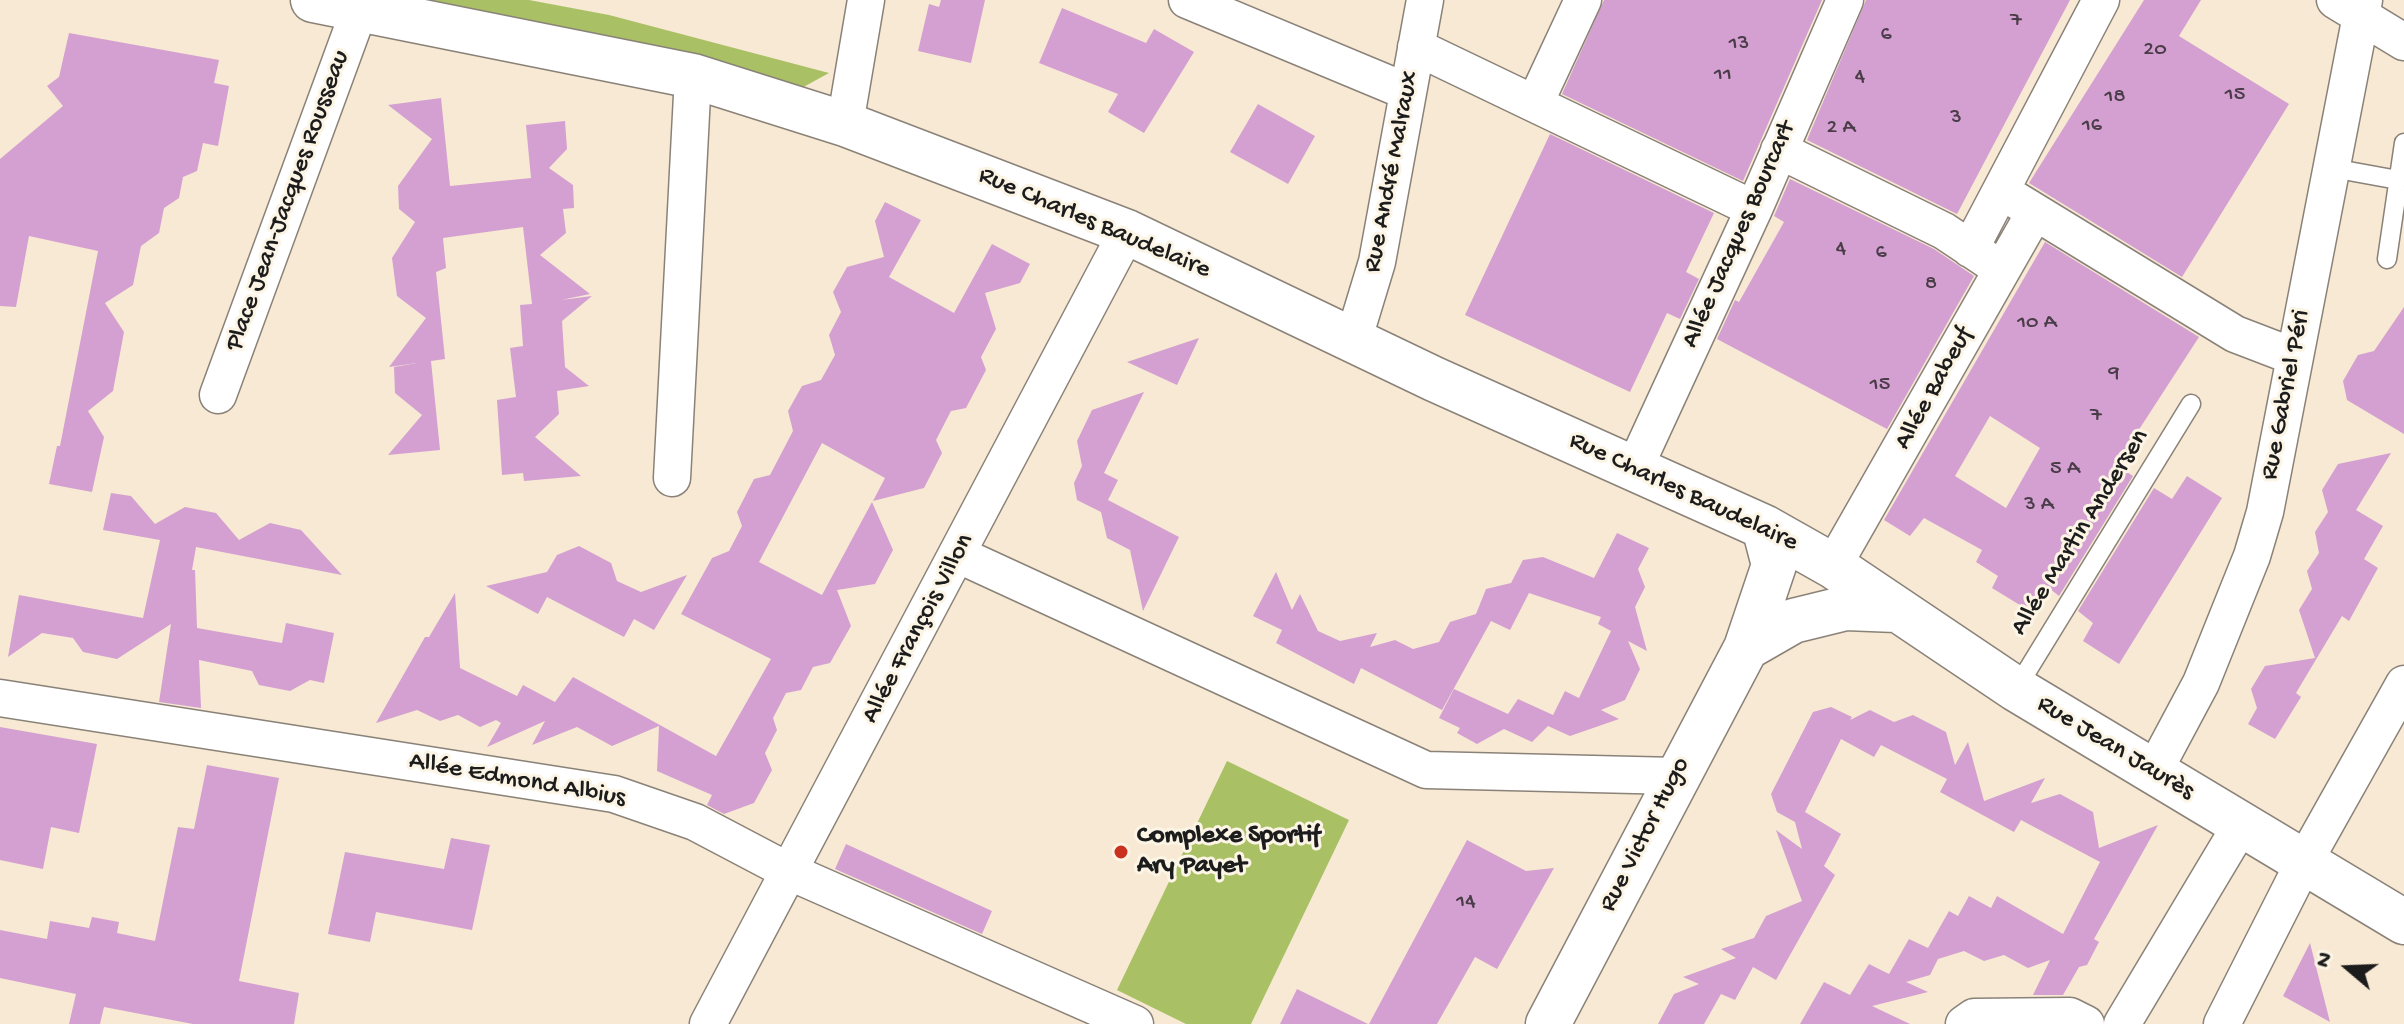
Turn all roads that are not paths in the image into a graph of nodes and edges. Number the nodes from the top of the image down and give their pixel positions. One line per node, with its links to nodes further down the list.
1 (313, 0): 9 (street, Rue Charles Baudelaire)
2 (866, 0): 15 (street)
3 (1187, 0): 13 (street)
4 (1425, 0): 11 (street, Rue André Malraux)
5 (1583, 0): 14 (street)
6 (1845, 0): 17 (street, Allée Jacques Bourcart)
7 (2101, 0): 20 (street)
8 (2353, 5): 10 (street); 18 (street, Rue Gabriel Péri)
9 (360, 8): 12 (street, Rue Charles Baudelaire); 29 (street, Place Jean-Jacques Rousseau)
10 (2404, 42)
11 (1416, 47): 13 (street, Rue André Malraux); 14 (street)
12 (693, 76): 15 (street, Rue Charles Baudelaire); 32 (street)
13 (1408, 92): 27 (street, Rue André Malraux)
14 (1535, 103): 21 (street)
15 (845, 124): 23 (street, Rue Charles Baudelaire)
16 (2404, 143): 19 (lane)
17 (1779, 150): 21 (street, Allée Jacques Bourcart); 24 (street)
18 (2332, 168): 19 (lane); 28 (street, Rue Gabriel Péri)
19 (2398, 180): 25 (lane)
20 (2001, 191): 22 (street); 24 (street)
21 (1754, 209): 31 (street, Allée Jacques Bourcart)
22 (2035, 212): 26 (street, Allée Babeuf); 28 (street)
23 (1127, 232): 27 (street, Rue Charles Baudelaire); 34 (street, Allée François Villon)
24 (1970, 249): 26 (street)
25 (2387, 259)
26 (2002, 269): 35 (street, Allée Babeuf)
27 (1353, 341): 31 (street, Rue Charles Baudelaire)
28 (2295, 357): 41 (street, Rue Gabriel Péri)
29 (218, 395)
30 (2191, 404): 39 (lane, Allée Martin Andersen)
31 (1634, 469): 33 (street, Rue Charles Baudelaire)
32 (672, 478)
33 (1764, 527): 35 (street, Rue Charles Baudelaire); 37 (street, Rue Victor Hugo)
34 (959, 555): 42 (street); 45 (street, Allée François Villon)
35 (1833, 566): 36 (street, Rue Jean Jaurès)
36 (1896, 610): 37 (street); 39 (street, Rue Jean Jaurès)
37 (1746, 648): 42 (street, Rue Victor Hugo)
38 (2404, 684): 44 (street)
39 (2016, 689): 41 (street, Rue Jean Jaurès)
40 (0, 698): 45 (street, Allée Edmond Albius)
41 (2154, 771): 43 (street, Rue Jean Jaurès)
42 (1676, 776): 49 (street, Rue Victor Hugo)
43 (2241, 825): 44 (street, Rue Jean Jaurès); 52 (street)
44 (2304, 862): 46 (street, Rue Jean Jaurès); 53 (street)
45 (790, 872): 47 (street, Allée François Villon); 48 (street, Allée Edmond Albius)
46 (2404, 922)
47 (708, 1024)
48 (1135, 1024)
49 (1548, 1024)
50 (1964, 1024): 51 (street)
51 (2086, 1024)
52 (2122, 1024)
53 (2222, 1024)

